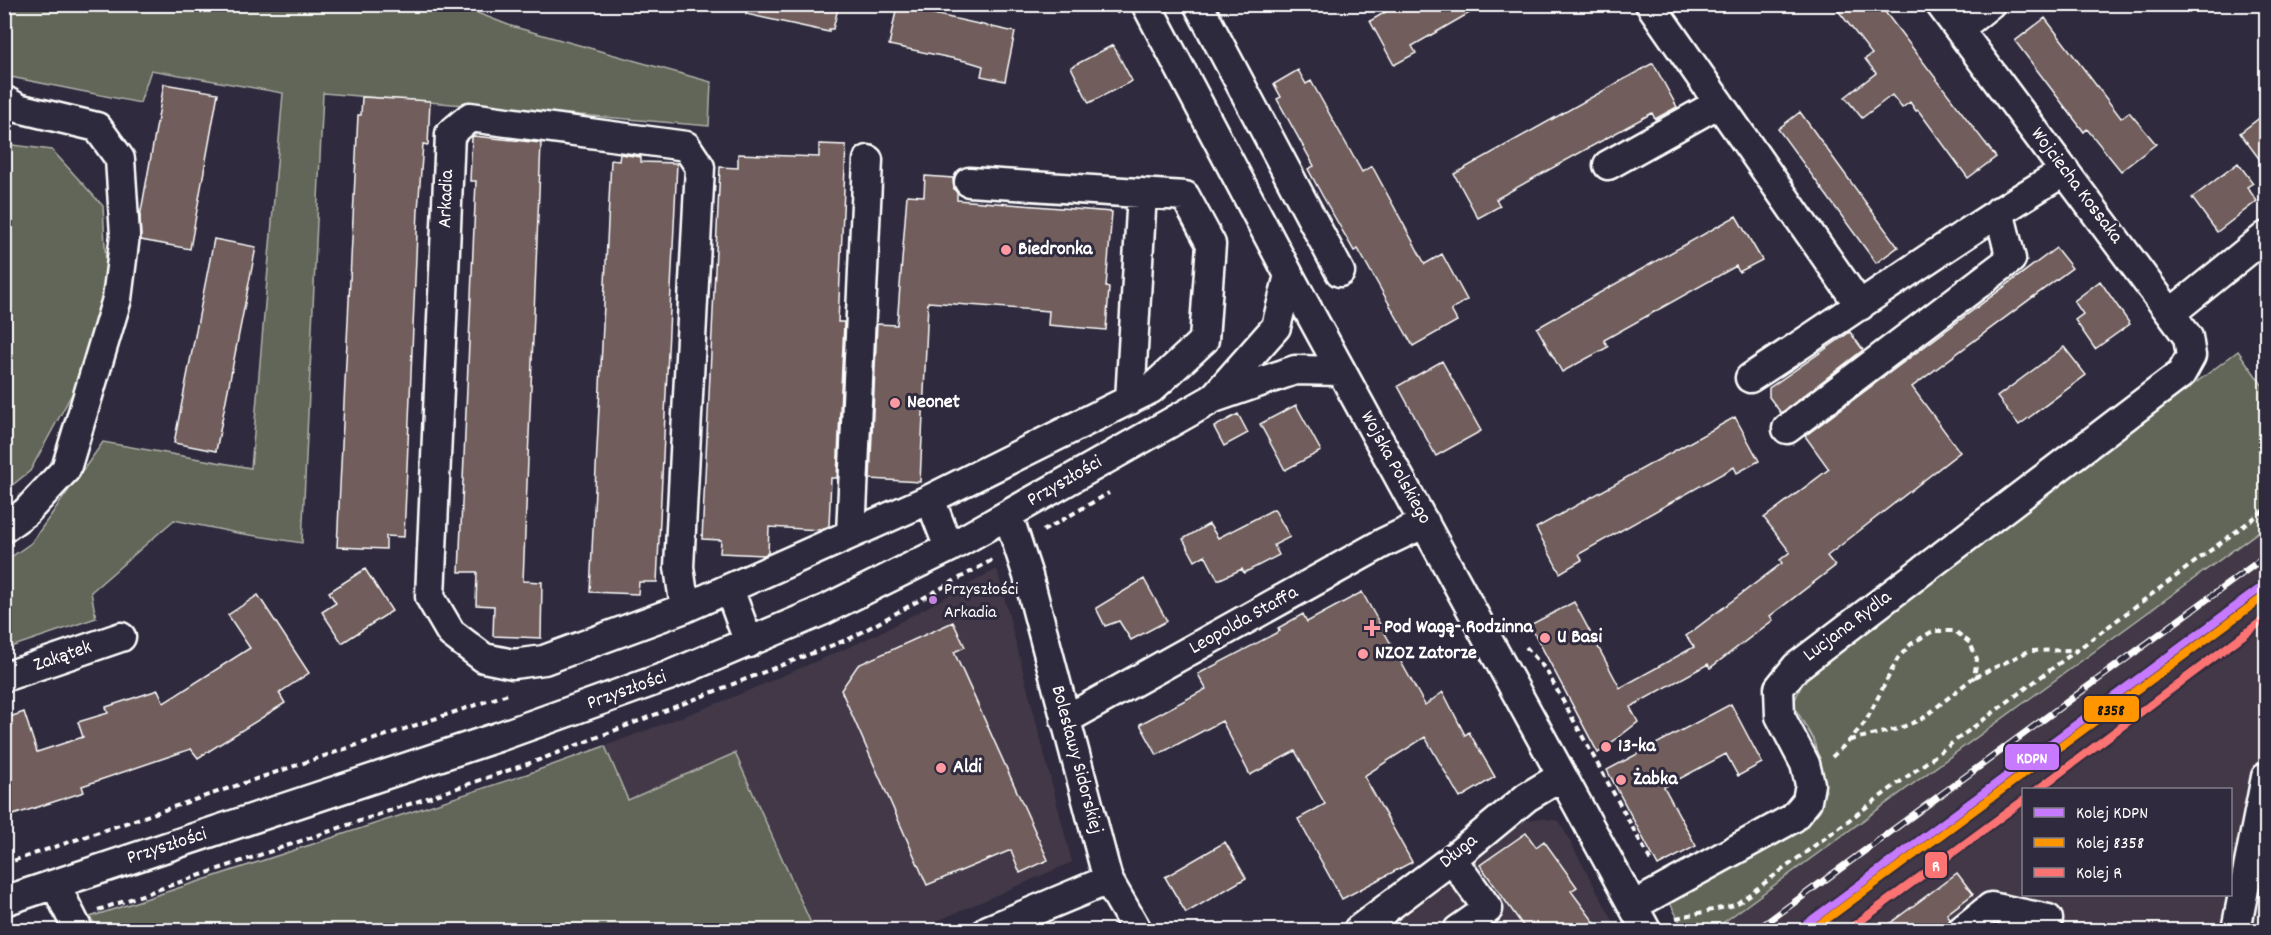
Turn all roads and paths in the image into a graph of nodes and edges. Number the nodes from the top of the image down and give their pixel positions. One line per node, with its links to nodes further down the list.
1 (1108, 4): 6 (path)
2 (1198, 4): 17 (street)
3 (1650, 4): 9 (street)
4 (1940, 4): 7 (street, Wojciecha Kossaka)
5 (1990, 4): 7 (street)
6 (1134, 10): 18 (street, Wojska Polskiego)
7 (1959, 29): 12 (street, Wojciecha Kossaka)
8 (4, 100): 31 (street)
9 (1719, 103): 11 (street); 19 (street)
10 (868, 160): 32 (street)
11 (1608, 165)
12 (2065, 171): 15 (street); 20 (street, Wojciecha Kossaka)
13 (969, 182): 14 (street)
14 (1142, 193): 25 (street); 25 (street, Arkadia)
15 (1999, 211): 19 (street); 26 (street)
16 (2266, 236): 20 (street)
17 (1340, 272)
18 (1289, 274): 21 (street, Wojska Polskiego); 24 (street, Przyszłości)
19 (1860, 306): 23 (street)
20 (2171, 313): 22 (street, Wojciecha Kossaka)
21 (1341, 371): 24 (street, Przyszłości); 30 (street, Wojska Polskiego)
22 (2181, 374): 46 (street, Lucjana Rydla)
23 (1750, 378)
24 (1214, 398): 29 (street, Przyszłości)
25 (1130, 400): 27 (street, Arkadia)
26 (1787, 429)
27 (930, 499): 32 (street, Arkadia); 33 (street)
28 (2266, 509): 38 (path)
29 (1008, 515): 33 (street, Przyszłości); 42 (street, Bolesławy Sidorskiej)
30 (1425, 522): 42 (street, Leopolda Staffa); 44 (street, Wojska Polskiego)
31 (4, 528)
32 (851, 534): 34 (street, Arkadia)
33 (949, 548): 37 (street, Przyszłości)
34 (729, 589): 35 (street, Arkadia); 37 (street)
35 (685, 608): 35 (street, Arkadia)
36 (121, 637): 39 (street, Zakątek)
37 (749, 643): 50 (street, Przyszłości)
38 (2077, 650): 40 (path); 53 (path)
39 (4, 676)
40 (1974, 677): 43 (path); 43 (path)
41 (512, 693): 48 (path)
42 (1065, 720): 49 (street, Bolesławy Sidorskiej)
43 (1850, 740): 46 (path)
44 (1562, 776): 47 (street, Długa); 52 (street, Wojska Polskiego)
45 (2266, 777): 61 (street)
46 (1810, 784): 52 (street)
47 (1452, 859): 55 (street, Długa); 59 (street)
48 (4, 864)
49 (1108, 880): 57 (street); 58 (street, Bolesławy Sidorskiej)
50 (55, 884): 51 (street, Przyszłości); 56 (street)
51 (4, 901)
52 (1639, 918)
53 (1676, 918)
54 (2053, 927): 60 (street)
55 (1364, 929)
56 (78, 930)
57 (988, 930)
58 (1137, 930)
59 (1458, 930)
60 (1962, 930)
61 (2236, 930)

